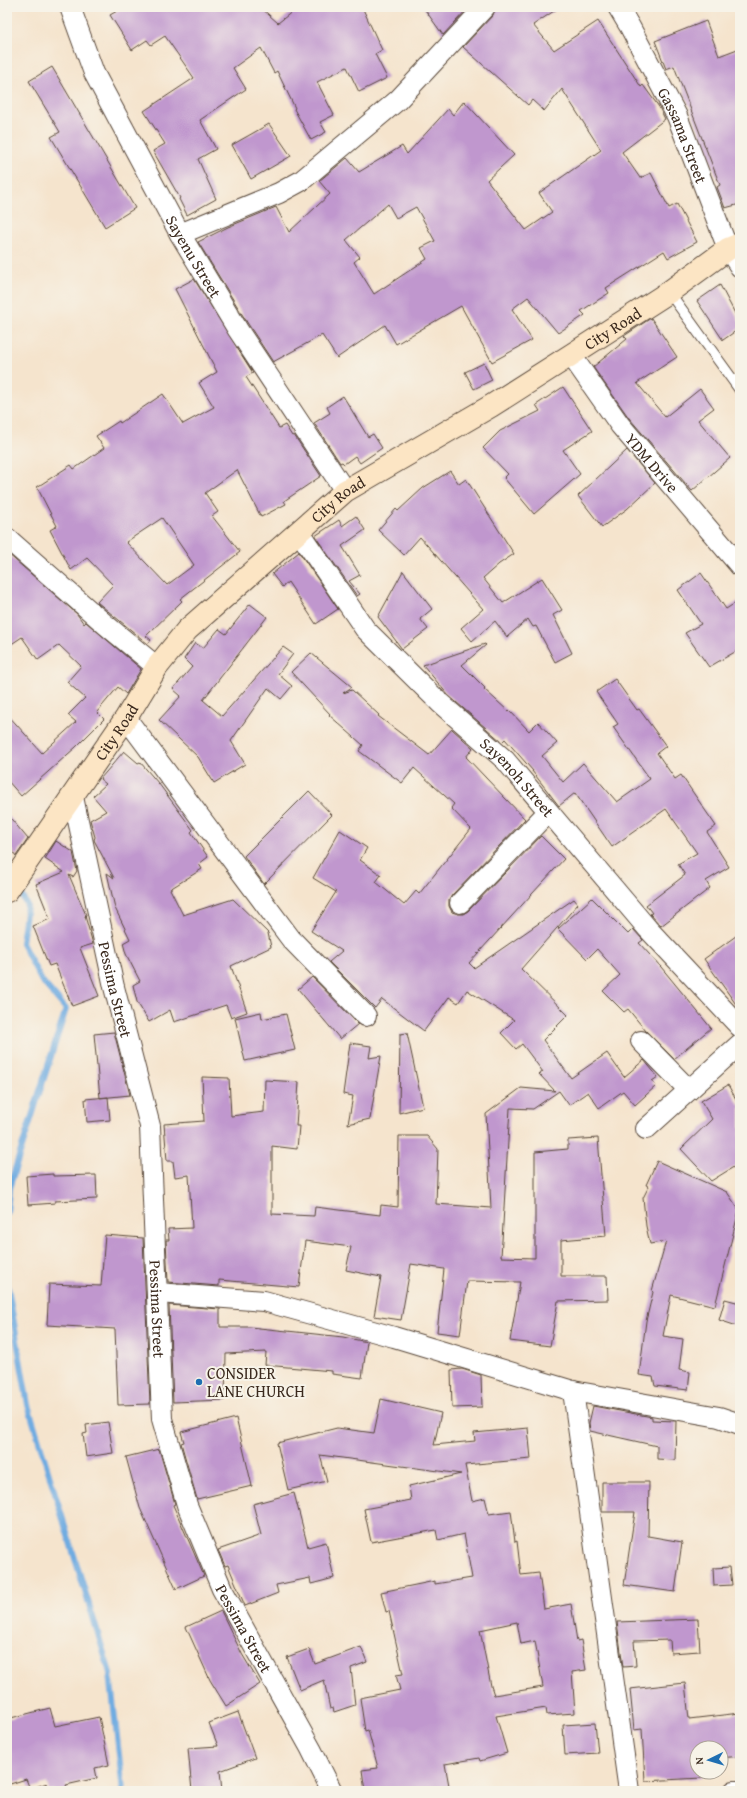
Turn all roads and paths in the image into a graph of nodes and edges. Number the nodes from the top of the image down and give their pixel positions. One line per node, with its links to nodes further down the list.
1 (70, 7): 4 (street, Sayenu Street)
2 (485, 7): 4 (street)
3 (618, 7): 5 (street, Gassama Street)
4 (180, 234): 10 (street, Sayenu Street)
5 (734, 247): 6 (street, Gassama Street); 7 (main road, City Road)
6 (740, 267)
7 (669, 292): 8 (main road, City Road); 9 (lane)
8 (571, 355): 10 (main road, City Road); 13 (street, YDM Drive)
9 (740, 390)
10 (345, 491): 11 (main road, City Road)
11 (299, 532): 14 (main road, City Road); 17 (street, Sayenoh Street)
12 (7, 538): 14 (street)
13 (740, 566)
14 (157, 667): 15 (main road, City Road)
15 (126, 718): 16 (main road, City Road); 20 (street)
16 (73, 797): 18 (main road, City Road); 26 (street, Pessima Street)
17 (548, 812): 19 (street); 21 (street, Sayenoh Street)
18 (7, 891)
19 (460, 903)
20 (366, 1016)
21 (738, 1025)
22 (642, 1041): 24 (street)
23 (740, 1044): 24 (street)
24 (689, 1090): 25 (street)
25 (646, 1129)
26 (158, 1293): 27 (street); 30 (street, Pessima Street)
27 (573, 1391): 28 (street); 31 (street)
28 (740, 1424)
29 (740, 1790): 32 (street)
30 (332, 1791)
31 (629, 1791)
32 (734, 1791)

